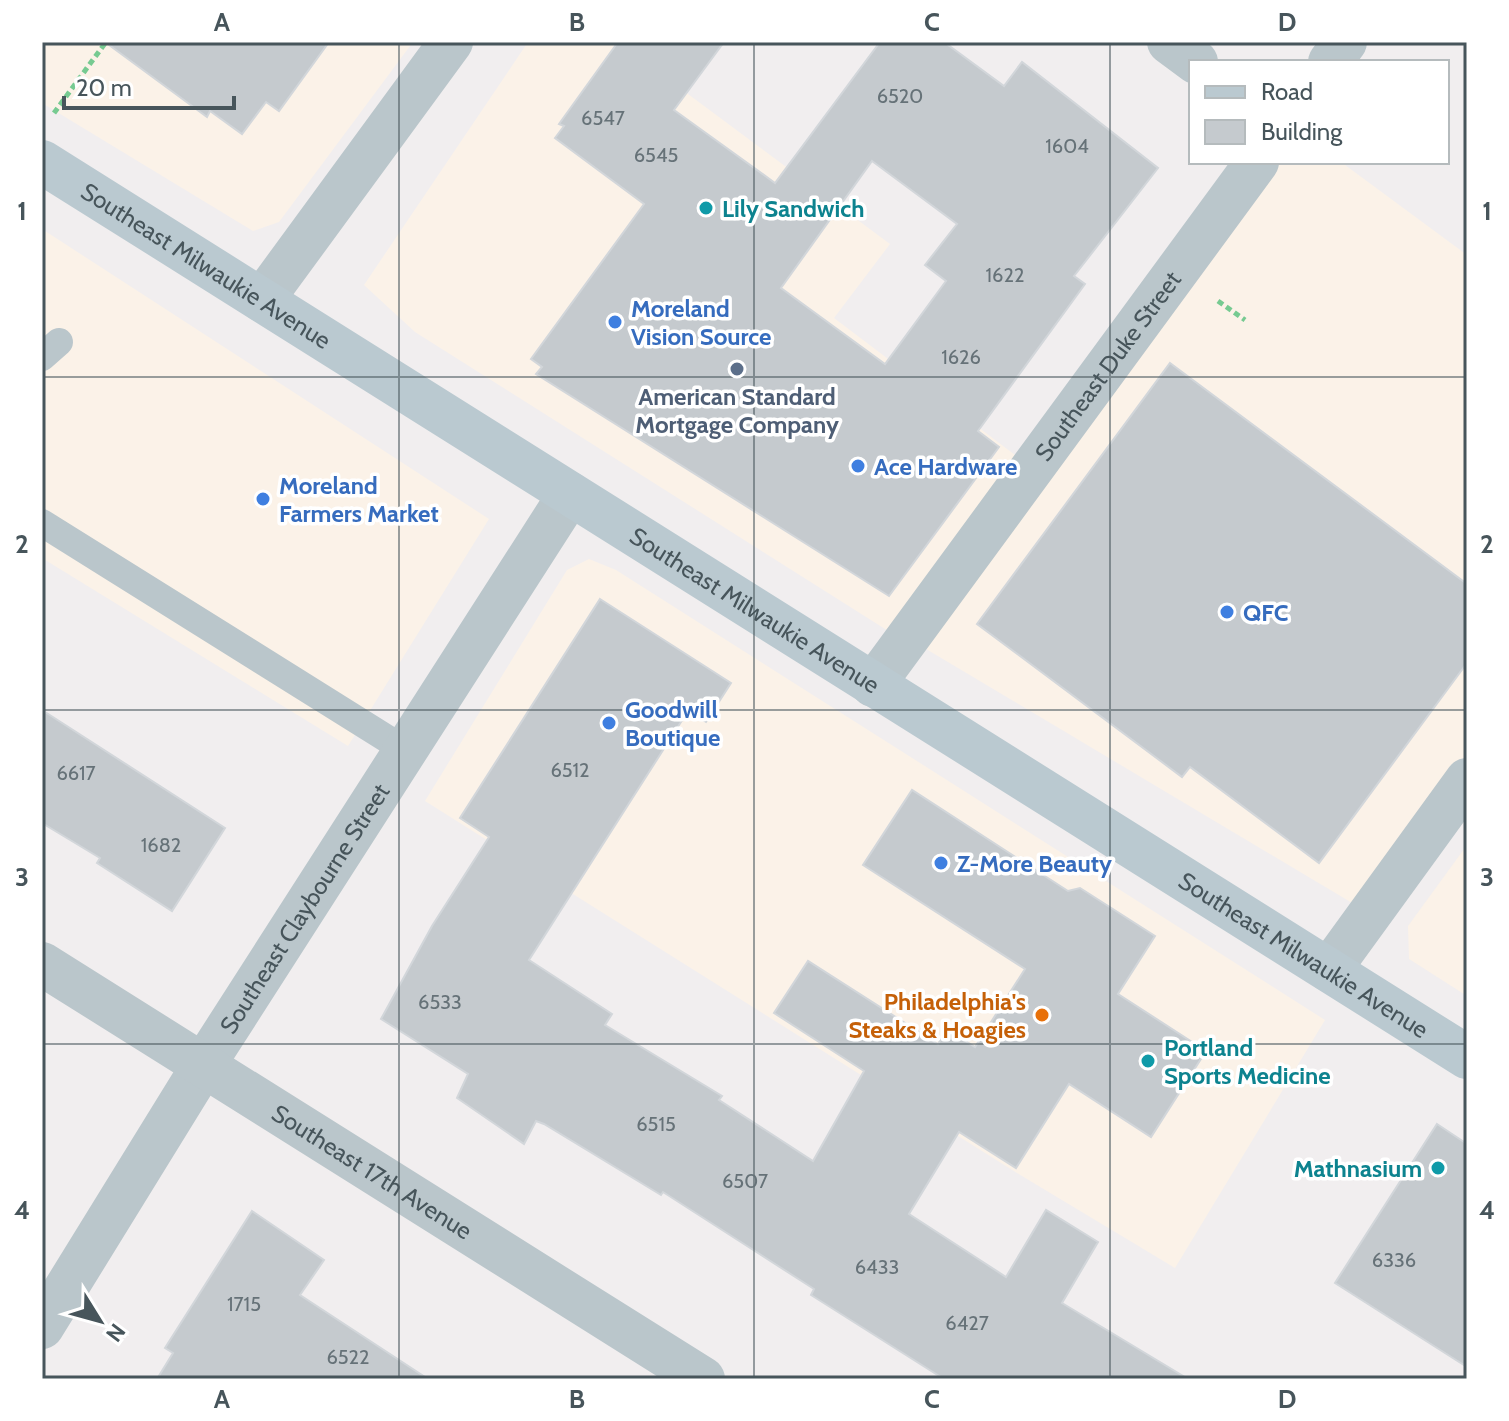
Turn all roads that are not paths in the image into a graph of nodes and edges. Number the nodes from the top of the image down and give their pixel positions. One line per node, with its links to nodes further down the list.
1 (451, 42): 8 (street)
2 (1169, 42): 4 (street)
3 (1345, 42): 5 (street)
4 (1193, 60)
5 (1332, 60)
6 (42, 162): 8 (main road, Southeast Milwaukie Avenue)
7 (1256, 164): 11 (street, Southeast Duke Street)
8 (262, 300): 9 (main road, Southeast Milwaukie Avenue)
9 (570, 494): 11 (main road, Southeast Milwaukie Avenue); 12 (street, Southeast Claybourne Street)
10 (42, 523): 12 (lane)
11 (873, 685): 15 (main road, Southeast Milwaukie Avenue)
12 (405, 750): 17 (street, Southeast Claybourne Street)
13 (1467, 780): 15 (street)
14 (42, 964): 17 (street, Southeast 17th Avenue)
15 (1329, 970): 16 (main road, Southeast Milwaukie Avenue)
16 (1467, 1057)
17 (203, 1066): 18 (street, Southeast Claybourne Street); 19 (street, Southeast 17th Avenue)
18 (42, 1327)
19 (703, 1379)

